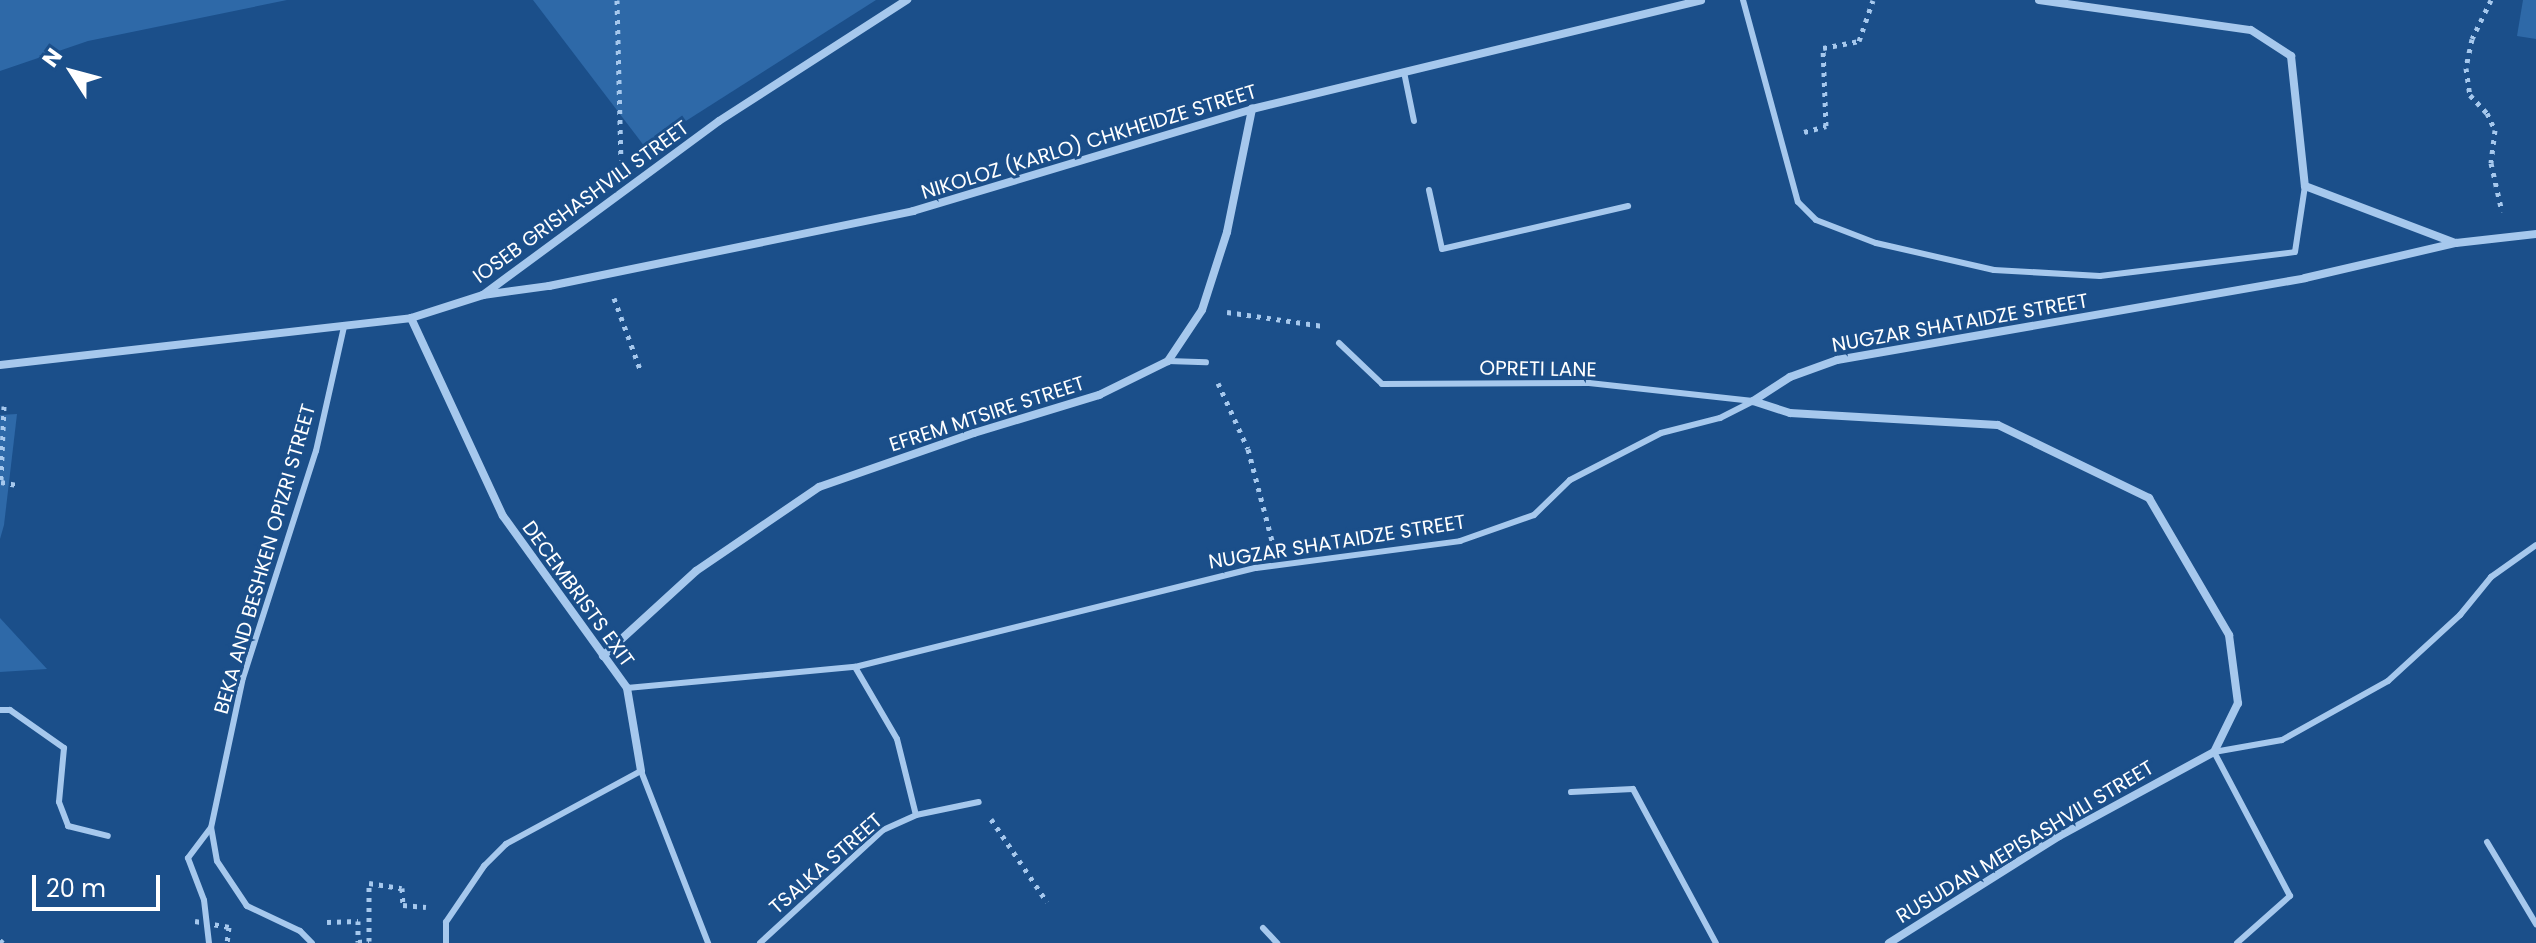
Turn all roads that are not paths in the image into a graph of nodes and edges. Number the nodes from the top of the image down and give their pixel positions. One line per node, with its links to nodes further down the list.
1 (907, 0): 13 (street, IOSEB GRISHASHVILI STREET)
2 (1701, 0): 5 (street, NIKOLOZ (KARLO) CHKHEIDZE STREET)
3 (1743, 0): 8 (lane)
4 (2039, 0): 8 (street)
5 (1404, 72): 6 (street, NIKOLOZ (KARLO) CHKHEIDZE STREET); 7 (lane)
6 (1252, 109): 13 (street, NIKOLOZ (KARLO) CHKHEIDZE STREET); 17 (street)
7 (1414, 121)
8 (2305, 186): 12 (street)
9 (1429, 190): 10 (lane)
10 (1628, 206)
11 (2536, 234): 12 (street, NUGZAR SHATAIDZE STREET)
12 (2456, 243): 20 (street, NUGZAR SHATAIDZE STREET)
13 (483, 295): 14 (street, IOSEB GRISHASHVILI STREET)
14 (411, 318): 15 (street, IOSEB GRISHASHVILI STREET); 22 (street, DECEMBRISTS EXIT)
15 (344, 327): 19 (street, IOSEB GRISHASHVILI STREET); 31 (lane, BEKA AND BESHKEN OPIZRI STREET)
16 (1339, 343): 20 (lane, OPRETI LANE)
17 (1168, 361): 18 (lane); 22 (street, EFREM MTSIRE STREET)
18 (1206, 362)
19 (0, 365)
20 (1753, 401): 23 (lane, NUGZAR SHATAIDZE STREET); 26 (street)
21 (2536, 545): 26 (lane, RUSUDAN MEPISASHVILI STREET)
22 (603, 656): 24 (street, DECEMBRISTS EXIT)
23 (855, 667): 24 (lane, NUGZAR SHATAIDZE STREET); 30 (lane)
24 (627, 688): 27 (street, DECEMBRISTS EXIT)
25 (0, 710): 32 (lane)
26 (2214, 752): 43 (street, RUSUDAN MEPISASHVILI STREET); 44 (lane)
27 (641, 771): 38 (lane); 39 (lane, DECEMBRISTS EXIT)
28 (1571, 792): 42 (lane)
29 (979, 802): 30 (lane, TSALKA STREET)
30 (916, 815): 40 (lane, TSALKA STREET)
31 (211, 828): 36 (lane); 37 (lane, BEKA AND BESHKEN OPIZRI STREET)
32 (108, 836)
33 (2487, 842): 34 (lane)
34 (2536, 924)
35 (1263, 928): 41 (lane)
36 (209, 943)
37 (312, 943)
38 (446, 943)
39 (708, 943)
40 (760, 943)
41 (1277, 943)
42 (1716, 943)
43 (1889, 943)
44 (2237, 943)

